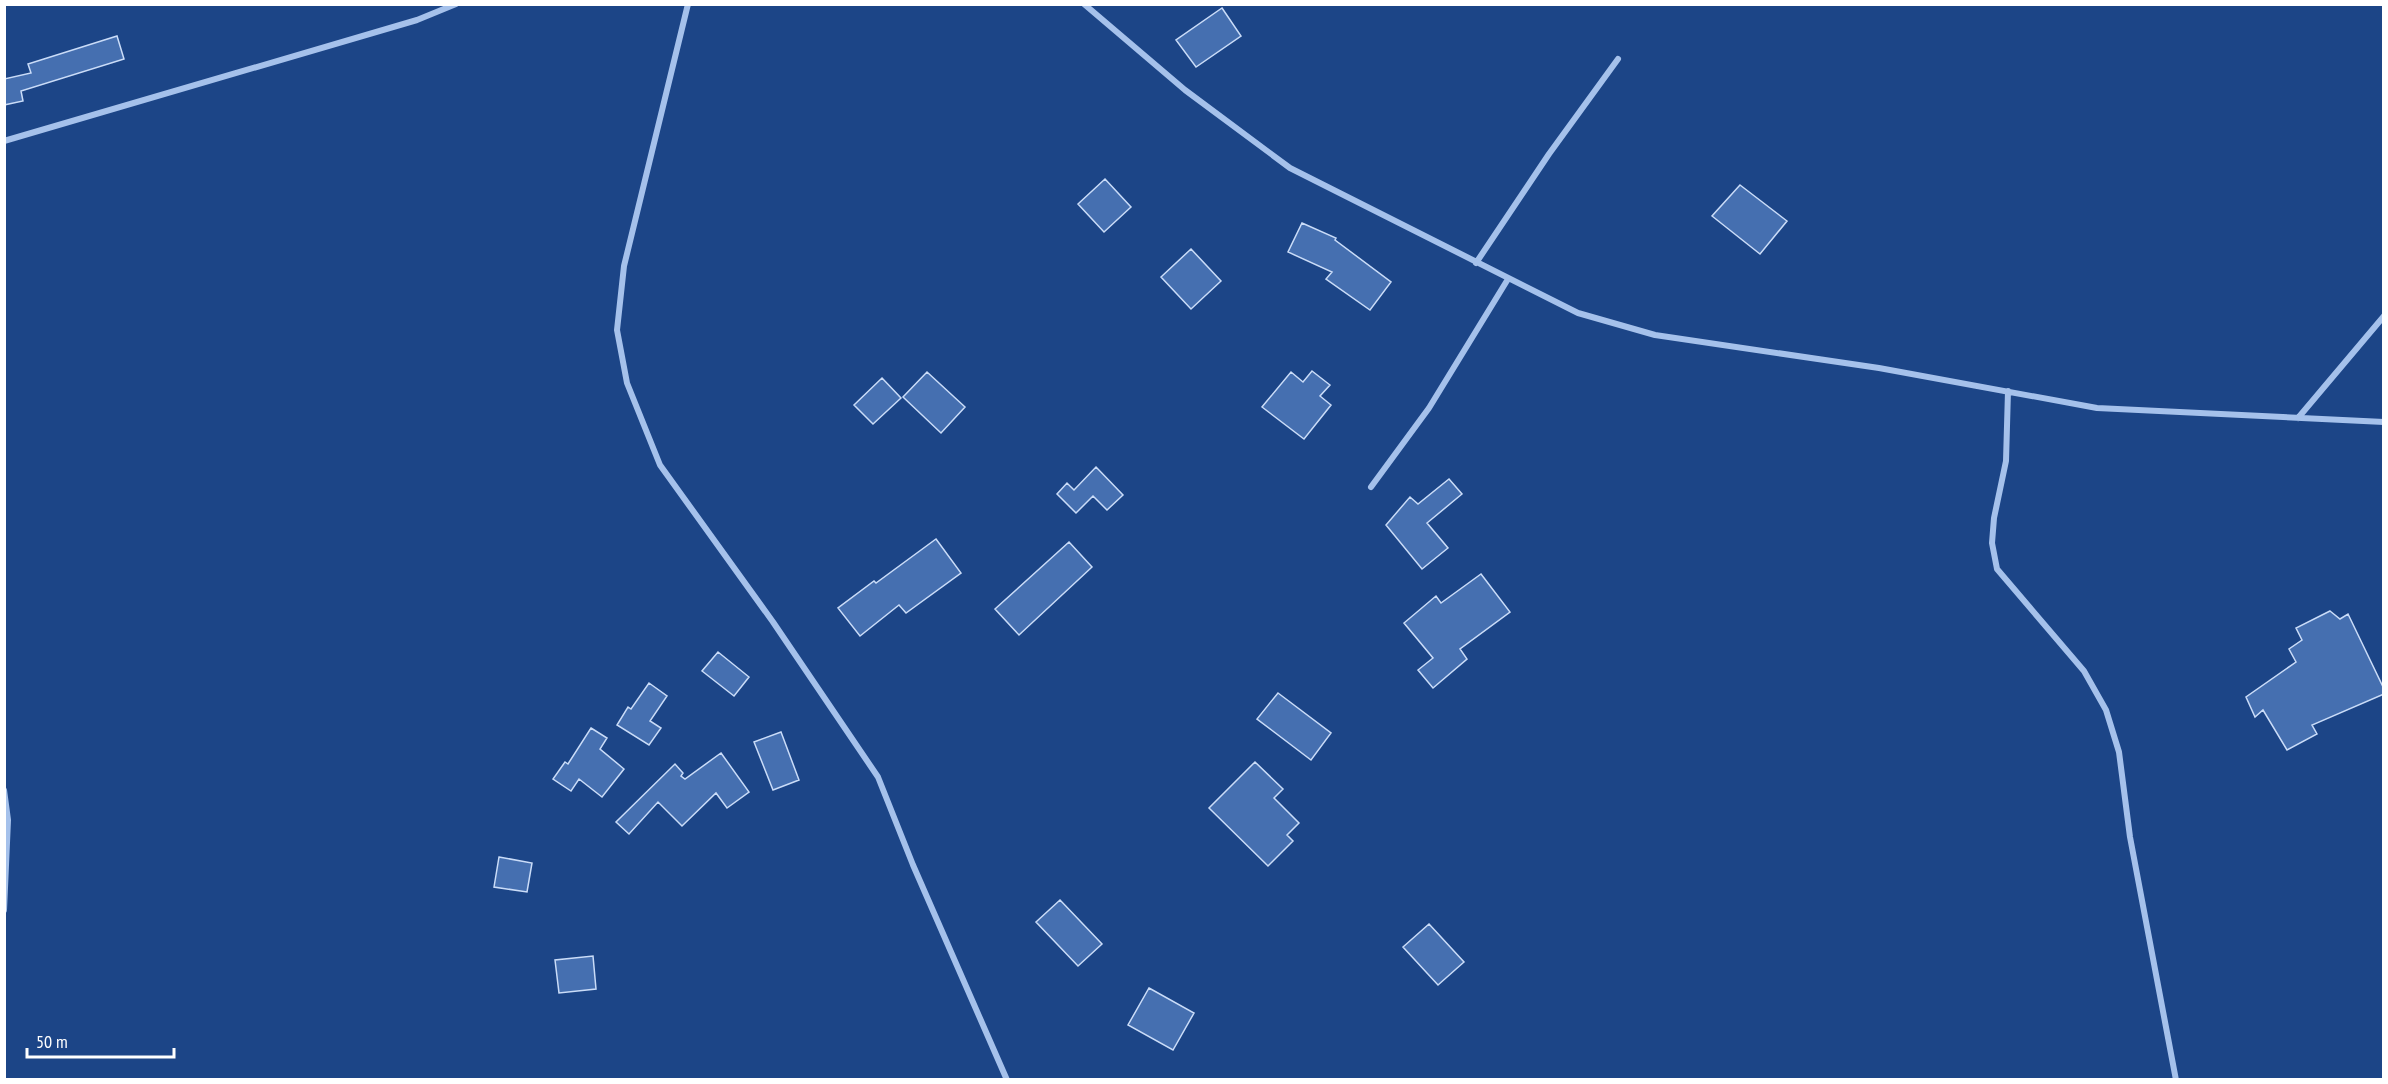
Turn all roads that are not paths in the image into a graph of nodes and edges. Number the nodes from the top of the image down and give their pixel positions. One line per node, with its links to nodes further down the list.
1 (456, 4): 5 (street)
2 (688, 4): 15 (street)
3 (1084, 4): 6 (street)
4 (1618, 59): 6 (street)
5 (4, 141)
6 (1476, 263): 7 (street)
7 (1508, 279): 9 (street); 12 (street)
8 (2384, 316): 10 (street)
9 (2008, 391): 10 (street); 16 (street)
10 (2298, 418): 11 (street)
11 (2384, 422)
12 (1371, 487)
13 (4, 790): 14 (street)
14 (4, 910)
15 (1007, 1080)
16 (2176, 1080)

